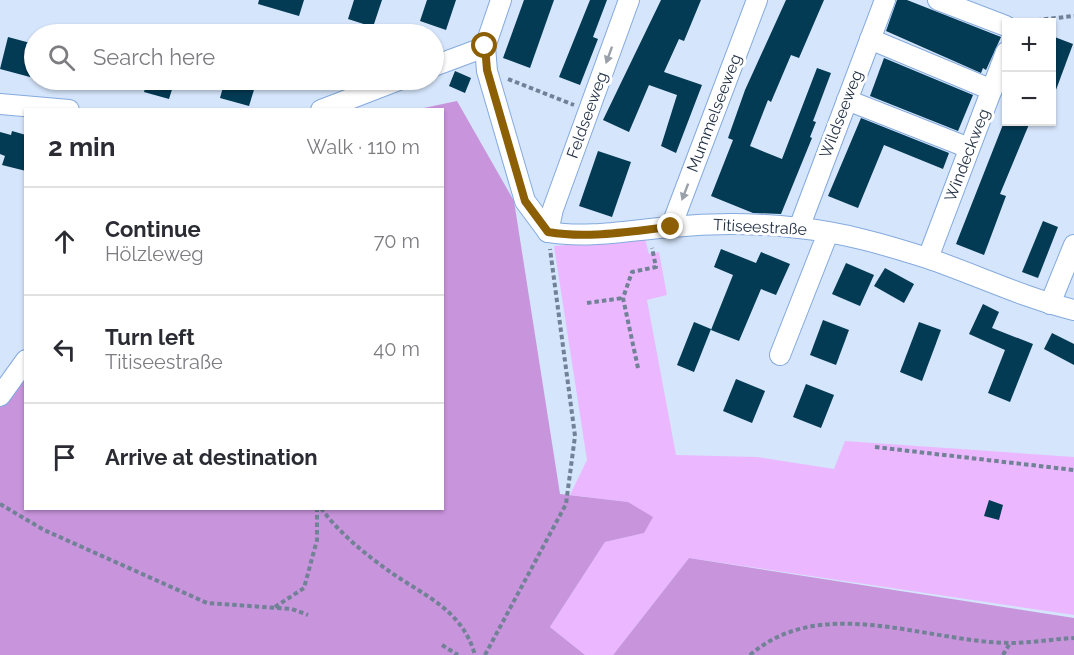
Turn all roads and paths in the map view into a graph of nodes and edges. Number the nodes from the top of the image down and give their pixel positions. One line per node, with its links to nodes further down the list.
1 (501, 0): 10 (street)
2 (630, 0): 20 (street, Feldseeweg, one-way to 20)
3 (757, 0): 22 (street, Mummelseeweg, one-way to 22)
4 (885, 0): 9 (street, Wildseeweg)
5 (938, 0): 8 (street)
6 (1074, 16): 7 (path)
7 (1056, 18)
8 (1002, 24)
9 (870, 39): 15 (street); 16 (street, Wildseeweg)
10 (485, 46): 11 (street); 13 (street)
11 (444, 62)
12 (1002, 63): 15 (street, Windeckweg)
13 (487, 70): 20 (path); 24 (street)
14 (373, 90): 19 (street)
15 (992, 90): 21 (street, Windeckweg)
16 (847, 100): 21 (street); 23 (street, Wildseeweg)
17 (0, 104): 18 (street)
18 (46, 108)
19 (326, 108)
20 (588, 111): 24 (street, Feldseeweg)
21 (969, 148): 28 (street, Windeckweg)
22 (671, 227): 23 (street, Titiseestraße); 24 (street, Titiseestraße)
23 (799, 228): 25 (street, Titiseestraße)
24 (548, 232): 49 (path)
25 (828, 233): 28 (street, Titiseestraße); 33 (street, Titiseestraße)
26 (650, 238): 29 (path)
27 (1074, 245): 31 (street)
28 (928, 258): 31 (street, Titiseestraße)
29 (623, 298): 30 (path); 35 (path)
30 (587, 303)
31 (1050, 304): 32 (street, Titiseestraße)
32 (1074, 310)
33 (780, 354)
34 (24, 363): 36 (street)
35 (638, 368)
36 (0, 396)
37 (874, 447): 38 (path)
38 (1074, 470)
39 (0, 504): 42 (path)
40 (319, 510): 42 (path)
41 (321, 510): 48 (path)
42 (274, 607): 43 (path)
43 (308, 615)
44 (1074, 638): 45 (path)
45 (1010, 643): 50 (path); 51 (path)
46 (442, 645): 47 (path)
47 (458, 655)
48 (475, 655)
49 (485, 655)
50 (750, 655)
51 (1003, 655)

